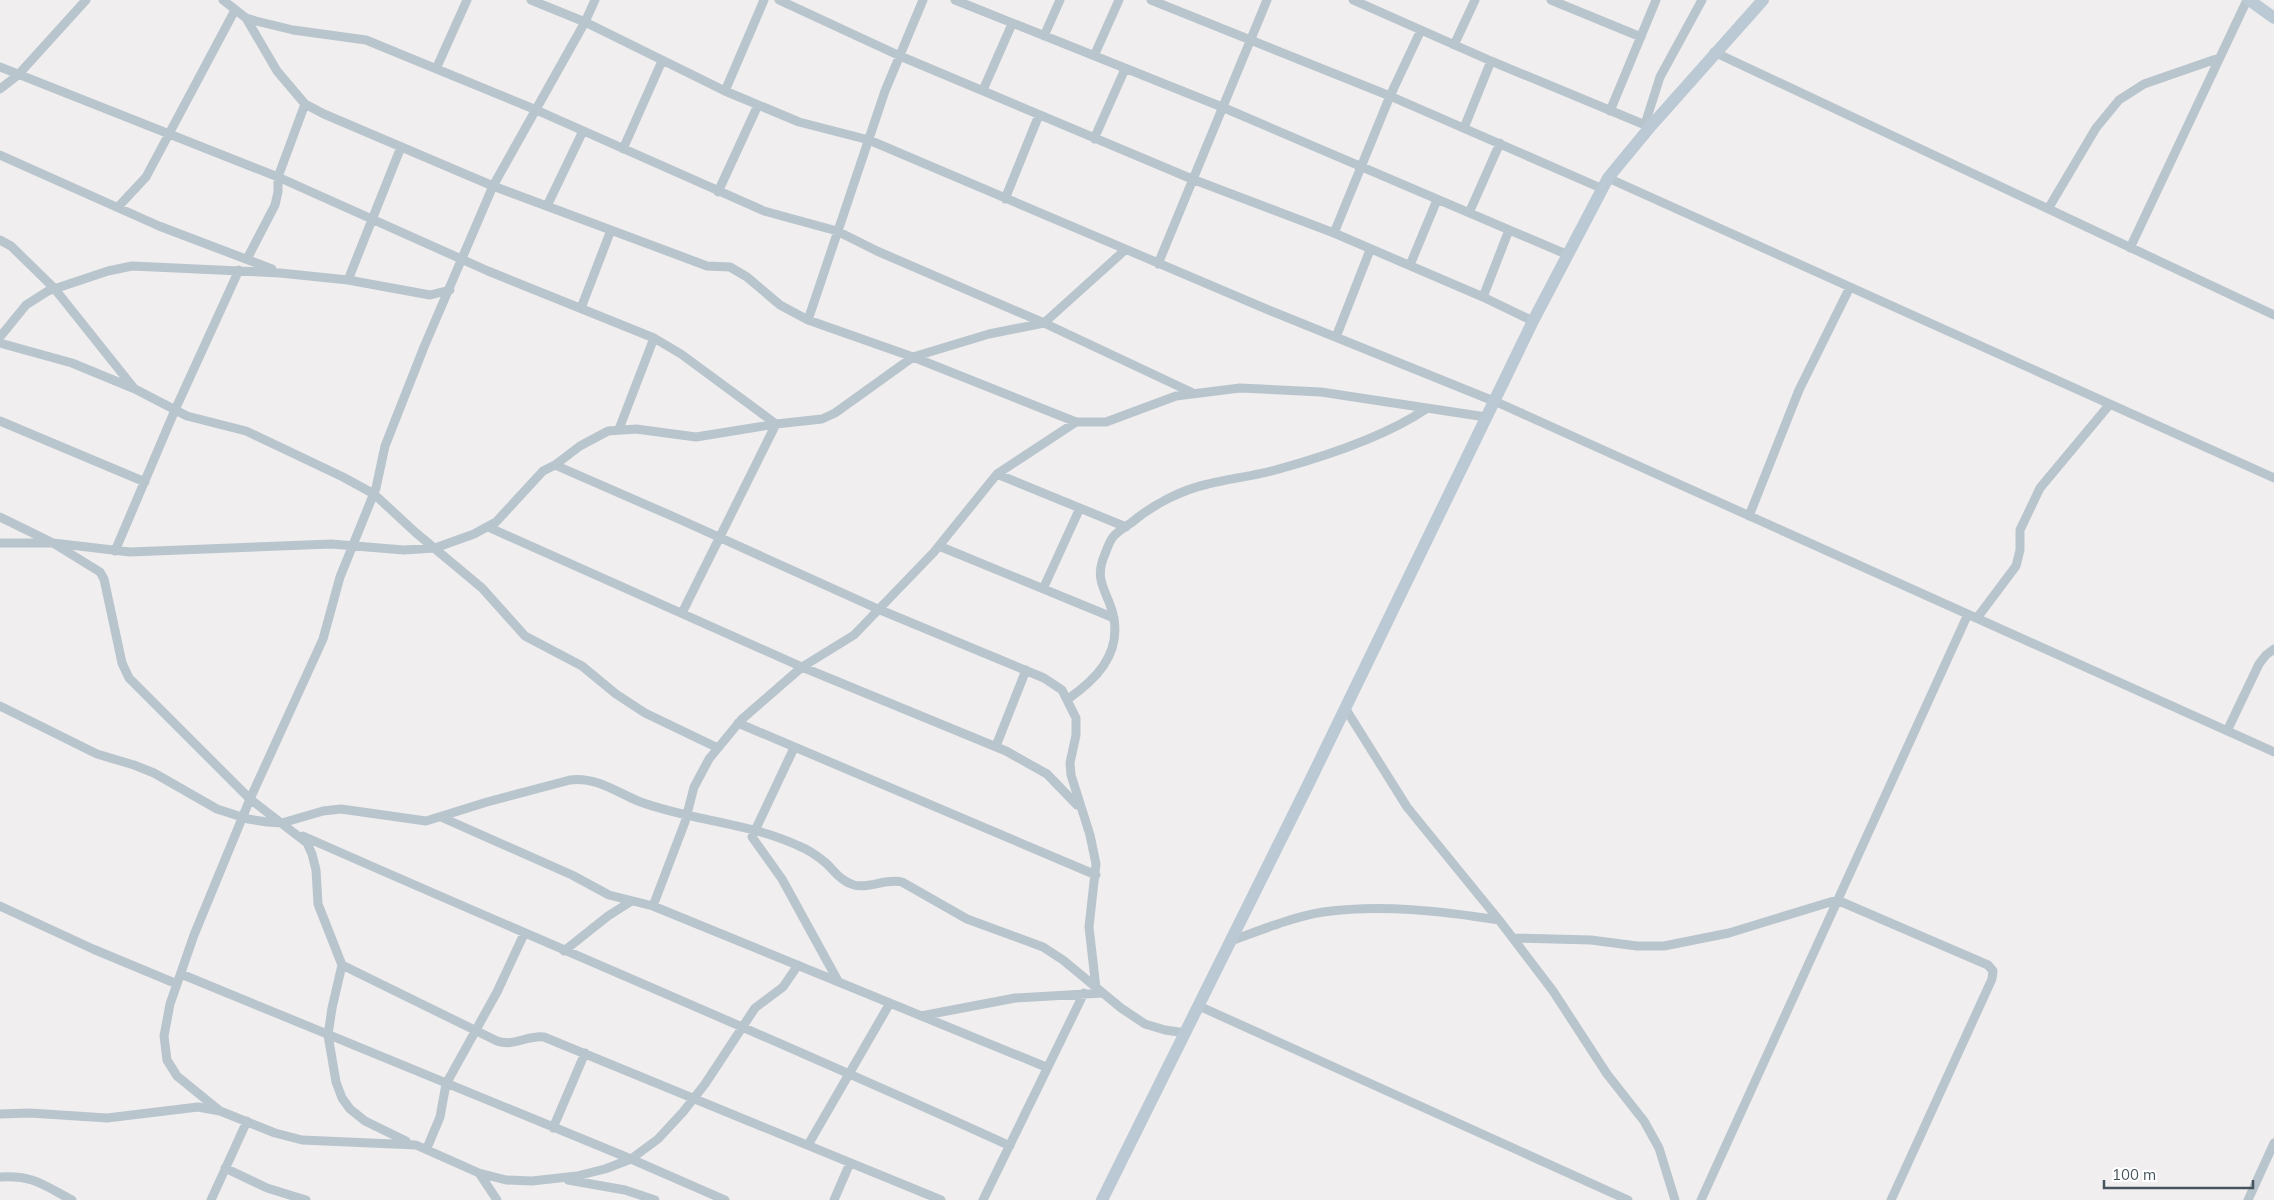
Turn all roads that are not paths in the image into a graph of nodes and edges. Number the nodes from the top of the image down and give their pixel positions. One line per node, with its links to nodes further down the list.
1 (86, 0): 40 (street)
2 (223, 0): 21 (street)
3 (467, 0): 38 (street)
4 (531, 0): 24 (street)
5 (595, 0): 24 (street)
6 (764, 0): 43 (street)
7 (779, 0): 32 (street)
8 (923, 0): 32 (street)
9 (955, 0): 25 (street)
10 (1060, 0): 27 (street)
11 (1119, 0): 33 (street)
12 (1151, 0): 29 (street)
13 (1267, 0): 29 (street)
14 (1353, 0): 26 (street)
15 (1475, 0): 30 (street)
16 (1551, 0): 28 (street)
17 (1656, 0): 28 (street)
18 (1702, 0): 51 (street)
19 (1763, 0): 31 (street)
20 (2248, 0): 23 (street); 34 (street)
21 (235, 10): 22 (street); 54 (street)
22 (246, 18): 38 (street); 45 (street)
23 (2274, 18)
24 (585, 22): 35 (street); 48 (street)
25 (1012, 24): 27 (street); 42 (street)
26 (1421, 30): 30 (street); 44 (street)
27 (1044, 36): 33 (street)
28 (1641, 37): 49 (street)
29 (1251, 39): 44 (street); 47 (street)
30 (1454, 45): 36 (street)
31 (1714, 52): 51 (street); 71 (street)
32 (900, 56): 42 (street); 56 (street)
33 (1094, 56): 39 (street)
34 (2219, 58): 71 (street); 79 (street)
35 (662, 61): 43 (street); 59 (street)
36 (1492, 61): 49 (street); 52 (street)
37 (0, 67): 40 (street)
38 (436, 69): 48 (street)
39 (1125, 69): 47 (street); 55 (street)
40 (18, 75): 41 (street); 54 (street)
41 (0, 89)
42 (983, 90): 50 (street)
43 (725, 91): 46 (street)
44 (1390, 96): 52 (street); 61 (street)
45 (305, 104): 58 (street); 62 (street)
46 (758, 105): 56 (street); 66 (street)
47 (1222, 108): 61 (street); 63 (street)
48 (534, 109): 53 (street); 65 (street)
49 (1610, 111): 51 (street)
50 (1040, 115): 55 (street); 67 (street)
51 (1647, 126): 64 (street)
52 (1464, 128): 57 (street)
53 (582, 131): 59 (street); 69 (street)
54 (170, 135): 62 (street); 70 (street)
55 (1094, 139): 63 (street)
56 (869, 140): 67 (street); 76 (street)
57 (1500, 143): 64 (street); 72 (street)
58 (401, 147): 65 (street); 73 (street)
59 (623, 149): 66 (street)
60 (0, 155): 70 (street)
61 (1361, 167): 68 (street); 77 (street)
62 (278, 177): 73 (street); 83 (street)
63 (1192, 179): 77 (street); 85 (street)
64 (1606, 184): 82 (street); 90 (street)
65 (493, 186): 69 (street); 84 (street)
66 (718, 192): 76 (street)
67 (1005, 199): 80 (street)
68 (1437, 200): 72 (street); 86 (street)
69 (546, 206): 74 (street)
70 (118, 207): 83 (street)
71 (2048, 209): 79 (street)
72 (1469, 213): 75 (street)
73 (372, 218): 84 (street); 89 (street)
74 (611, 230): 94 (street); 96 (street)
75 (1509, 230): 82 (street); 93 (street)
76 (837, 231): 96 (street); 98 (street)
77 (1334, 233): 81 (street)
78 (0, 240): 91 (street)
79 (2130, 248): 95 (street)
80 (1125, 250): 85 (street); 98 (street)
81 (1370, 250): 86 (street); 100 (street)
82 (1568, 255): 97 (street)
83 (247, 259): 88 (street)
84 (463, 259): 92 (street); 94 (street)
85 (1158, 264): 100 (street)
86 (1410, 265): 93 (street)
87 (239, 270): 88 (street); 91 (street); 109 (street)
88 (280, 273): 89 (street)
89 (348, 280): 92 (street)
90 (1850, 287): 107 (street); 122 (street)
91 (54, 288): 99 (street); 104 (street)
92 (450, 290): 119 (street)
93 (1483, 297): 97 (street)
94 (581, 308): 101 (street)
95 (2274, 315)
96 (808, 320): 103 (street)
97 (1533, 321): 106 (street)
98 (1044, 323): 103 (street); 105 (street)
99 (0, 337)
100 (1336, 337): 106 (street)
101 (654, 338): 113 (street); 114 (street)
102 (0, 343): 104 (street)
103 (913, 356): 112 (street); 113 (street)
104 (135, 389): 109 (street)
105 (1194, 393): 108 (street); 112 (street)
106 (1494, 402): 110 (street); 122 (street)
107 (2110, 404): 117 (street); 135 (street)
108 (1426, 409): 110 (street); 124 (street)
109 (175, 410): 118 (street); 119 (street)
110 (1486, 417): 142 (street)
111 (0, 421): 118 (street)
112 (1076, 422): 116 (street)
113 (776, 424): 114 (street); 125 (street)
114 (619, 429): 115 (street)
115 (555, 465): 123 (street); 125 (street)
116 (998, 474): 120 (street); 129 (street)
117 (2274, 478)
118 (145, 482): 131 (street)
119 (374, 494): 128 (street); 130 (street)
120 (1080, 508): 124 (street); 132 (street)
121 (0, 516): 127 (street)
122 (1748, 516): 135 (street)
123 (488, 526): 130 (street); 134 (street)
124 (1126, 527): 136 (street)
125 (720, 537): 133 (street); 134 (street)
126 (0, 543): 127 (street)
127 (53, 544): 131 (street); 149 (street)
128 (352, 545): 130 (street); 131 (street); 149 (street)
129 (939, 546): 132 (street); 133 (street)
130 (435, 548): 146 (street)
131 (115, 551)
132 (1043, 590): 136 (street)
133 (878, 610): 138 (street); 139 (street)
134 (682, 613): 138 (street)
135 (1972, 616): 144 (street); 158 (street)
136 (1114, 618): 140 (street)
137 (2274, 650): 144 (street)
138 (802, 667): 143 (street); 145 (street)
139 (1026, 670): 140 (street); 145 (street)
140 (1068, 699): 150 (street)
141 (0, 706): 153 (street)
142 (1345, 708): 162 (street); 165 (street)
143 (738, 723): 146 (street); 147 (street)
144 (2227, 730): 148 (street)
145 (996, 746): 150 (street)
146 (718, 748): 151 (street)
147 (794, 748): 155 (street); 157 (street)
148 (2274, 752)
149 (250, 799): 153 (street); 154 (street)
150 (1082, 811): 157 (street)
151 (687, 815): 152 (street); 155 (street); 161 (street)
152 (441, 817): 154 (street); 159 (street)
153 (243, 818): 154 (street); 169 (street)
154 (282, 823): 156 (street)
155 (754, 831): 170 (street); 172 (street)
156 (296, 833): 163 (street); 167 (street)
157 (1096, 875): 172 (street)
158 (1838, 900): 164 (street); 213 (street); 214 (street)
159 (630, 902): 161 (street); 166 (street)
160 (0, 906): 171 (street)
161 (653, 906): 168 (street)
162 (1499, 920): 164 (street); 165 (street)
163 (524, 934): 166 (street); 178 (street)
164 (1514, 938): 212 (street)
165 (1231, 941): 175 (street)
166 (564, 951): 177 (street)
167 (342, 964): 178 (street); 180 (street)
168 (798, 965): 170 (street); 177 (street)
169 (180, 974): 171 (street); 180 (street)
170 (838, 981): 174 (street)
171 (177, 984): 186 (street)
172 (1100, 990): 173 (street); 179 (street)
173 (1084, 994): 176 (street); 182 (street)
174 (890, 1002): 176 (street); 183 (street)
175 (1199, 1006): 179 (street); 211 (street)
176 (921, 1016): 182 (street)
177 (743, 1027): 183 (street); 185 (street)
178 (475, 1030): 181 (street); 184 (street)
179 (1186, 1033): 210 (street)
180 (328, 1035): 184 (street); 190 (street)
181 (585, 1053): 185 (street); 189 (street)
182 (1046, 1068): 193 (street)
183 (849, 1073): 192 (street); 193 (street)
184 (446, 1084): 189 (street); 194 (street)
185 (695, 1097): 192 (street); 195 (street)
186 (220, 1111): 187 (street); 188 (street)
187 (0, 1114)
188 (247, 1121): 190 (street); 197 (street)
189 (553, 1128): 195 (street)
190 (411, 1144): 194 (street)
191 (2274, 1144): 215 (street)
192 (808, 1145): 196 (street)
193 (1010, 1146): 209 (street)
194 (427, 1148): 198 (street)
195 (631, 1159): 200 (street); 206 (street)
196 (850, 1163): 207 (street); 208 (street)
197 (225, 1168): 202 (street); 203 (street)
198 (479, 1173): 200 (street); 204 (street)
199 (0, 1177): 201 (street)
200 (558, 1178): 205 (street)
201 (72, 1200)
202 (212, 1200)
203 (306, 1200)
204 (497, 1200)
205 (655, 1200)
206 (725, 1200)
207 (834, 1200)
208 (941, 1200)
209 (983, 1200)
210 (1102, 1200)
211 (1628, 1200)
212 (1675, 1200)
213 (1701, 1200)
214 (1891, 1200)
215 (2248, 1200)

